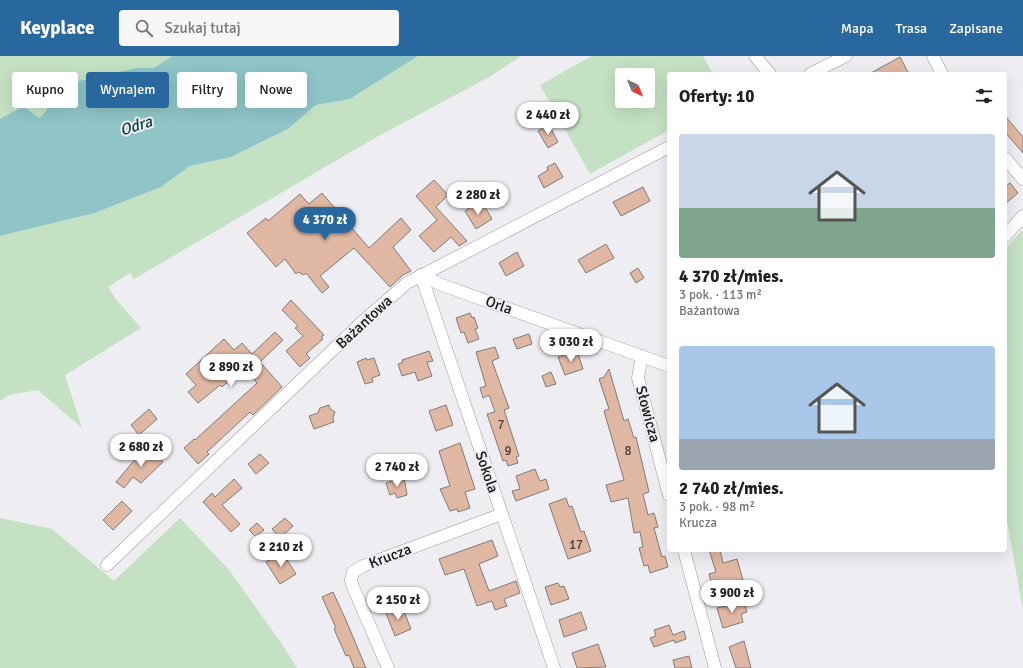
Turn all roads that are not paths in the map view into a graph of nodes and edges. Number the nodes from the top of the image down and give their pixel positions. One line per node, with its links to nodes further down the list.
1 (755, 56): 4 (street)
2 (846, 56): 5 (street)
3 (933, 56): 6 (street)
4 (768, 72)
5 (814, 72)
6 (941, 72)
7 (667, 148): 12 (street, Bażantowa)
8 (1007, 160): 9 (street)
9 (1023, 178)
10 (1023, 216): 11 (street)
11 (1007, 234)
12 (420, 275): 13 (street, Orla); 16 (street, Sokola); 18 (street, Bażantowa)
13 (642, 356): 14 (street, Orla); 15 (street, Słowicza)
14 (667, 365)
15 (667, 487)
16 (502, 514): 19 (street, Krucza); 20 (street, Sokola)
17 (685, 552): 21 (street)
18 (108, 565)
19 (388, 668)
20 (554, 668)
21 (715, 668)

